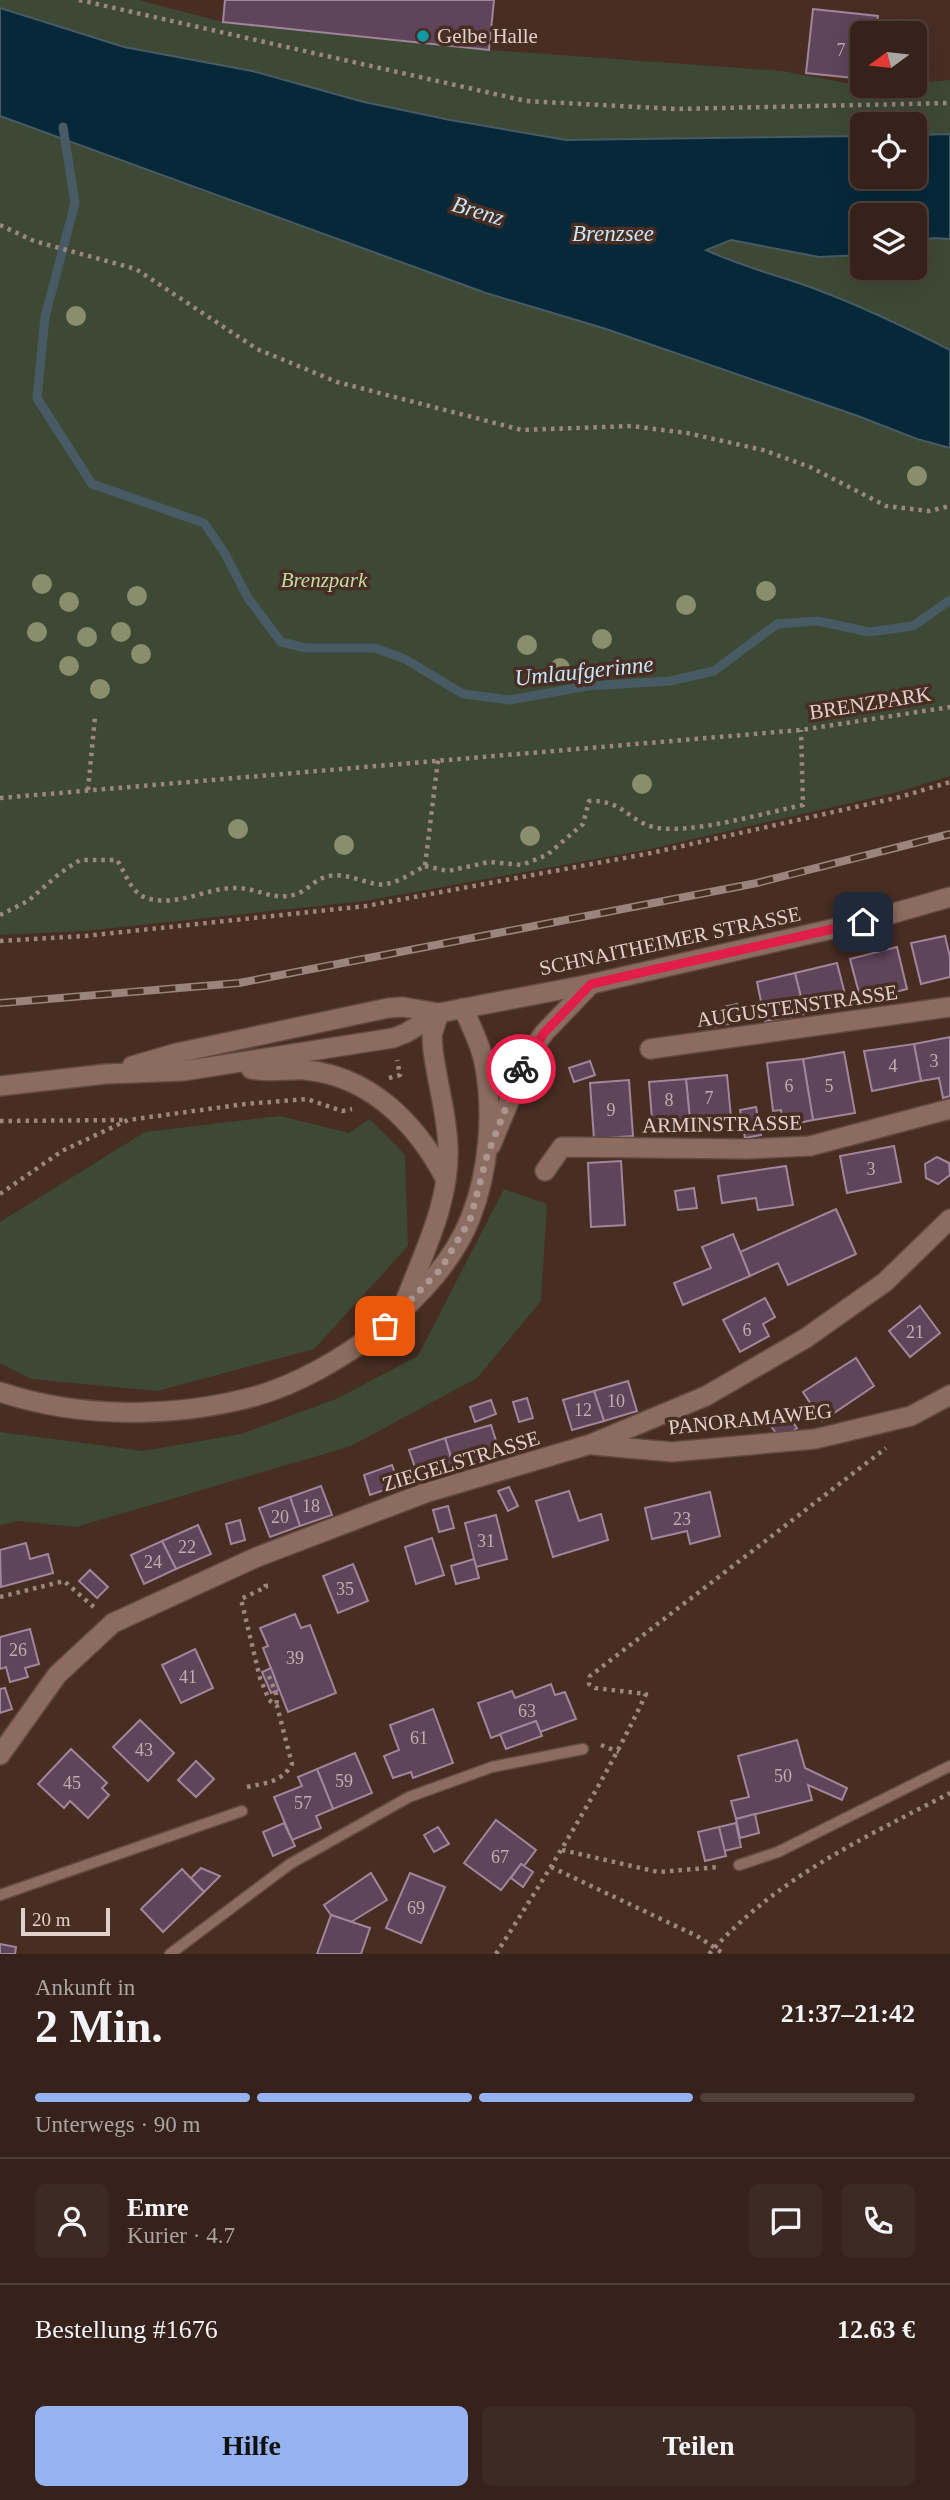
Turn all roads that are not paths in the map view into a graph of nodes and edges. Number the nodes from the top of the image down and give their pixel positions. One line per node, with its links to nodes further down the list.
1 (950, 897): 2 (street, SCHNAITHEIMER STRASSE)
2 (591, 984): 4 (street, SCHNAITHEIMER STRASSE); 11 (street)
3 (950, 1007): 6 (street, AUGUSTENSTRASSE)
4 (463, 1008): 5 (street, SCHNAITHEIMER STRASSE); 11 (street)
5 (439, 1013): 7 (street, SCHNAITHEIMER STRASSE); 8 (street, SCHNAITHEIMER STRASSE); 13 (street)
6 (650, 1049)
7 (229, 1065): 8 (street, SCHNAITHEIMER STRASSE); 13 (street)
8 (105, 1074): 9 (street, SCHNAITHEIMER STRASSE)
9 (0, 1086)
10 (950, 1109): 12 (street, ARMINSTRASSE)
11 (487, 1156): 15 (street)
12 (545, 1171)
13 (447, 1180): 15 (street)
14 (950, 1219): 18 (street, ZIEGELSTRASSE)
15 (402, 1309): 16 (street)
16 (0, 1392)
17 (950, 1395): 18 (street, PANORAMAWEG)
18 (591, 1444): 20 (street, ZIEGELSTRASSE)
19 (583, 1749): 25 (lane)
20 (0, 1755)
21 (950, 1766): 23 (lane)
22 (242, 1811): 24 (lane)
23 (739, 1865)
24 (0, 1895)
25 (170, 1954)

